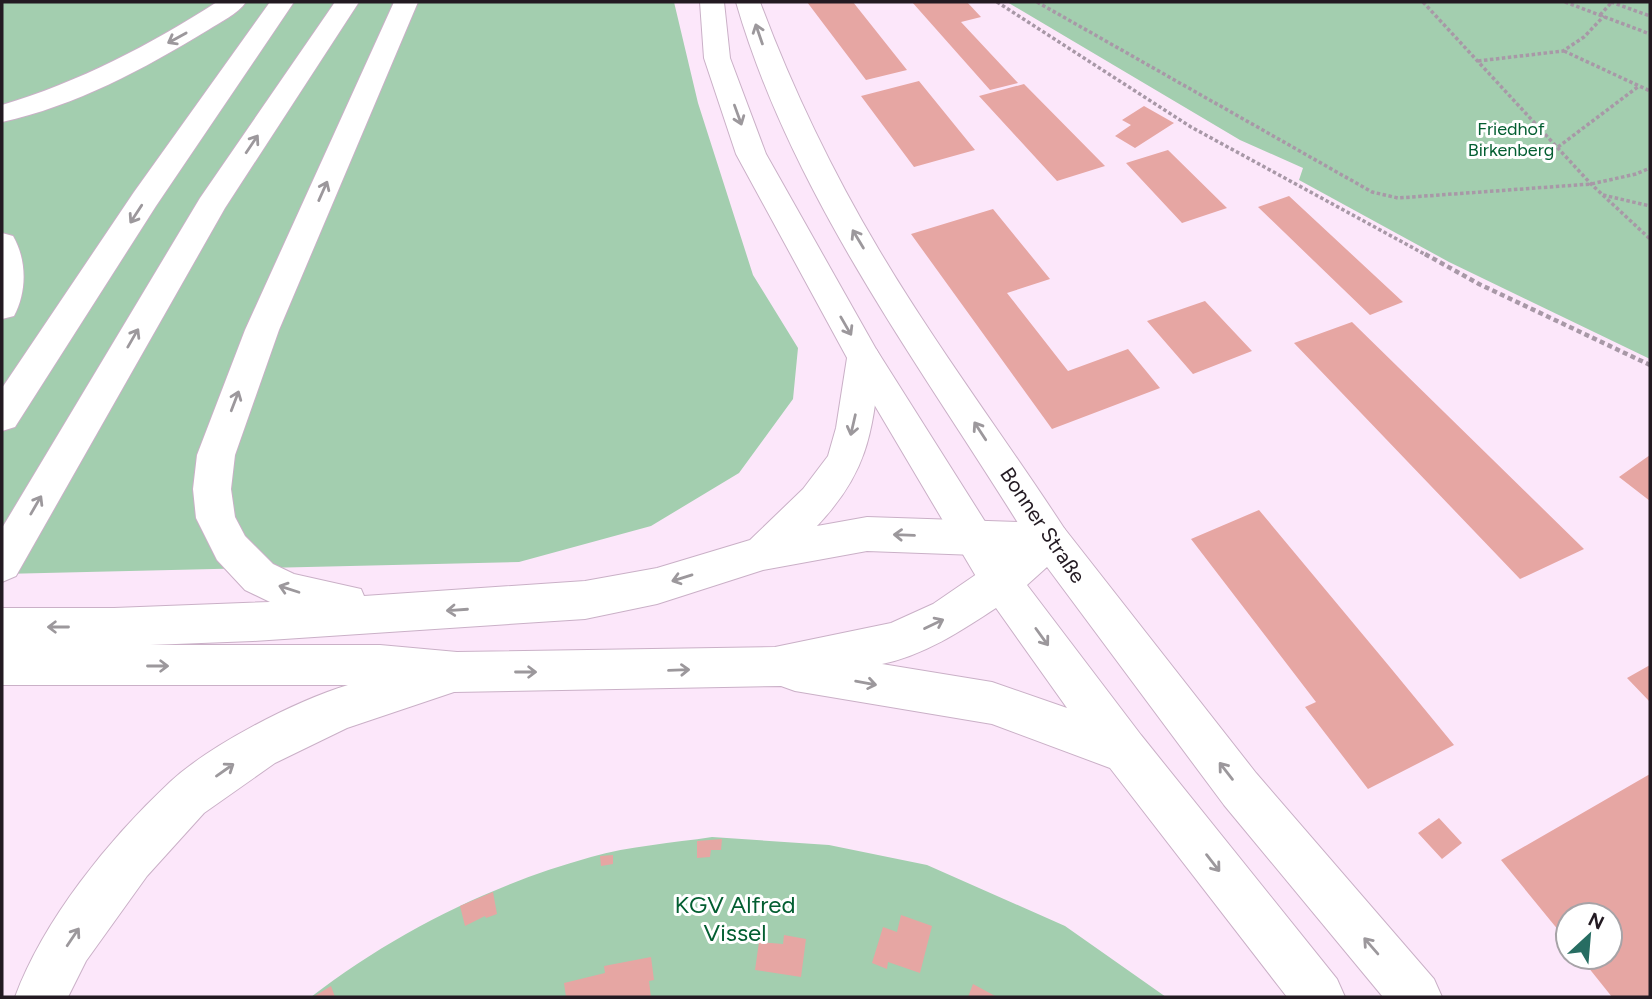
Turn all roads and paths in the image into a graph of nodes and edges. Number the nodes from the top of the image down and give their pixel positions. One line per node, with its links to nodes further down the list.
1 (234, 2): 19 (main road, one-way to 19)
2 (282, 2): 30 (main road, one-way to 30)
3 (347, 2): 34 (main road, one-way to 3)
4 (406, 2): 36 (main road, one-way to 4)
5 (712, 2): 28 (main road, one-way to 28)
6 (748, 2): 31 (main road, Bonner Straße, one-way to 6)
7 (997, 2): 29 (path)
8 (1037, 2): 22 (path)
9 (1423, 2): 16 (path)
10 (1565, 2): 12 (path)
11 (1612, 2): 12 (path); 13 (path)
12 (1602, 15): 14 (path); 15 (path)
13 (1650, 16)
14 (1650, 34)
15 (1563, 51): 16 (path); 17 (path)
16 (1478, 61): 20 (path)
17 (1639, 86): 18 (path); 20 (path)
18 (1650, 91)
19 (2, 114)
20 (1558, 148): 22 (path)
21 (1650, 168): 22 (path)
22 (1591, 184): 23 (path)
23 (1603, 195): 24 (path); 25 (path)
24 (1650, 206)
25 (1650, 240)
26 (2, 244): 27 (main road)
27 (2, 307)
28 (864, 358): 32 (main road); 33 (main road, one-way to 33)
29 (1650, 365)
30 (2, 417)
31 (1040, 524): 32 (main road); 35 (main road); 44 (main road, Bonner Straße, one-way to 31)
32 (972, 538): 33 (main road, one-way to 33); 35 (main road)
33 (763, 554): 36 (main road, one-way to 36)
34 (2, 564)
35 (1001, 582): 39 (main road, one-way to 35); 41 (main road, one-way to 41)
36 (403, 613): 37 (main road, one-way to 37)
37 (2, 627)
38 (2, 665): 40 (main road, one-way to 40)
39 (775, 667): 40 (main road, one-way to 39); 41 (main road, one-way to 41)
40 (457, 672): 42 (main road, one-way to 40)
41 (1125, 751): 43 (main road, one-way to 43)
42 (41, 997)
43 (1319, 997)
44 (1416, 997)

